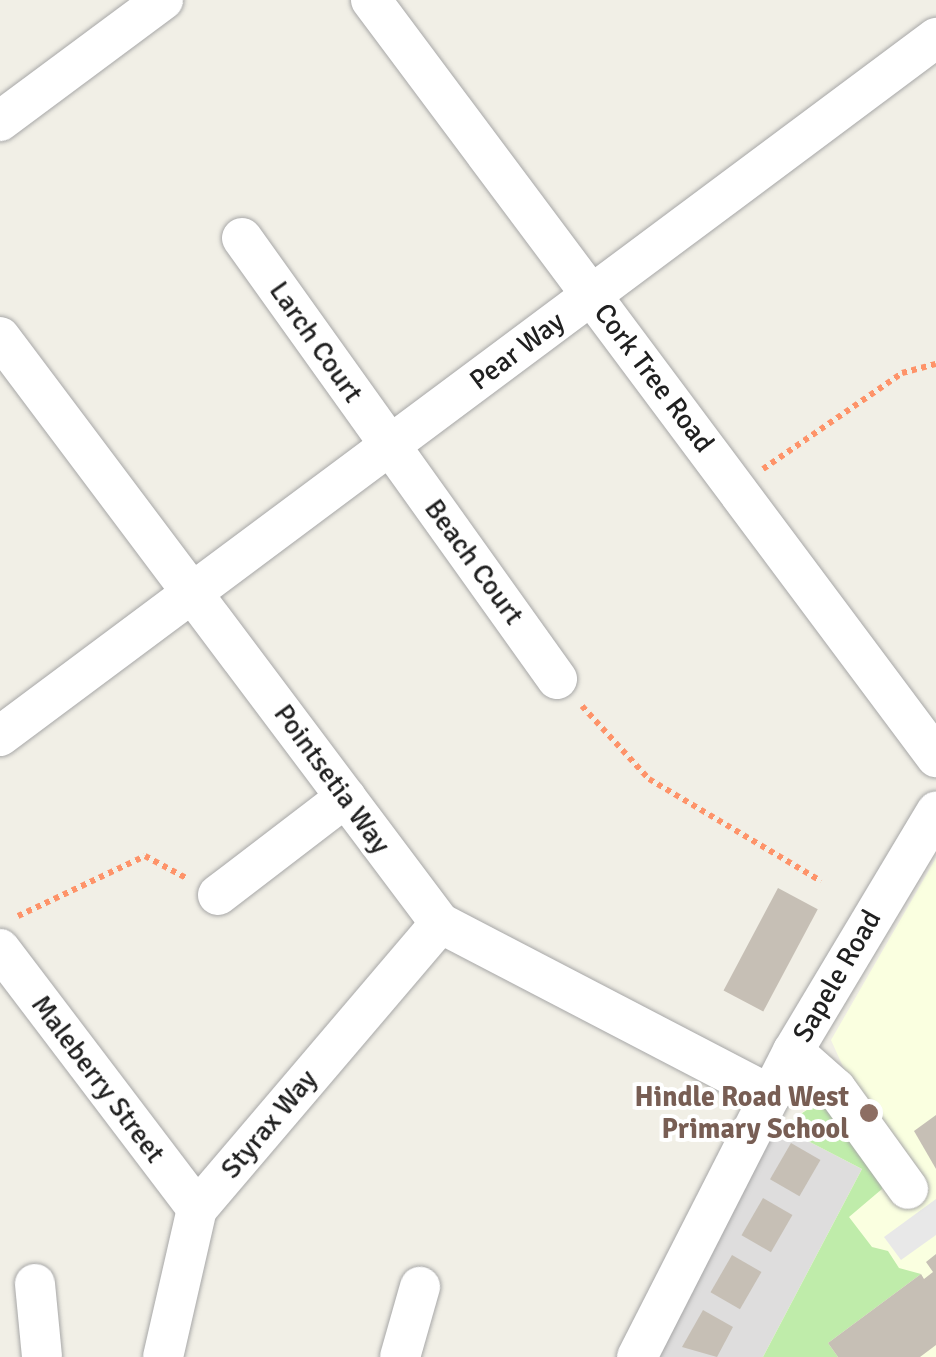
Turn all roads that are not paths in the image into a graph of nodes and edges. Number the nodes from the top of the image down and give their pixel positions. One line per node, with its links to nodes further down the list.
1 (162, 0): 4 (street)
2 (372, 0): 6 (street, Cork Tree Road)
3 (936, 38): 6 (street, Pear Way)
4 (0, 121)
5 (242, 238): 8 (street, Larch Court)
6 (592, 295): 8 (street, Pear Way); 12 (street, Cork Tree Road)
7 (0, 337): 9 (street, Pointsetia Way)
8 (390, 446): 9 (street, Pear Way); 10 (street, Beach Court)
9 (194, 591): 11 (street, Pear Way); 13 (street, Pointsetia Way)
10 (557, 679)
11 (0, 736)
12 (936, 757)
13 (346, 797): 15 (street); 16 (street, Pointsetia Way)
14 (936, 812): 18 (street, Sapele Road)
15 (218, 895)
16 (440, 923): 19 (street, Pointsetia Way); 21 (street, Styrax Way)
17 (0, 950): 21 (street, Maleberry Street)
18 (793, 1051): 19 (street, Sapele Road); 20 (street)
19 (771, 1095): 27 (street, Sapele Road)
20 (908, 1189)
21 (197, 1210): 25 (street, Styrax Way)
22 (34, 1284): 24 (street)
23 (420, 1287): 26 (street)
24 (42, 1357)
25 (163, 1357)
26 (400, 1357)
27 (637, 1357)

